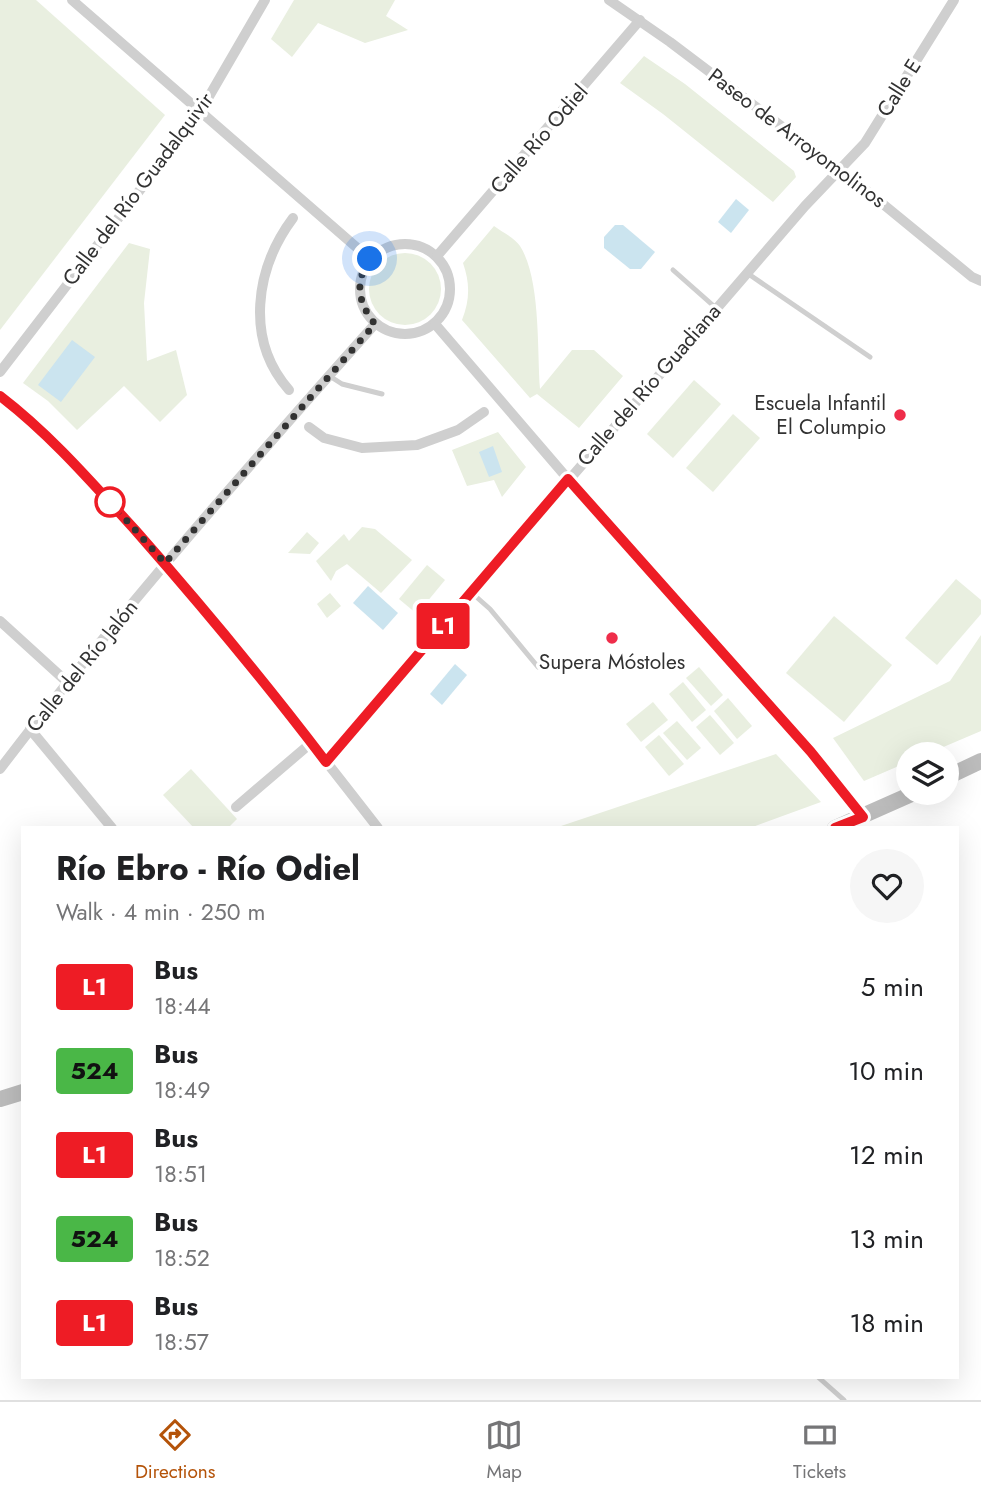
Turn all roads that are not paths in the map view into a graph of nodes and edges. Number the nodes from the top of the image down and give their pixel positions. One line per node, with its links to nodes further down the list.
1 (72, 0): 6 (street)
2 (265, 0): 6 (street, Calle del Río Guadalquivir)
3 (609, 0): 5 (street, Paseo de Arroyomolinos)
4 (954, 0): 7 (street, Calle E)
5 (640, 20): 7 (street, Paseo de Arroyomolinos); 9 (street, Calle Río Odiel)
6 (200, 112): 10 (street); 18 (street, Calle del Río Guadalquivir)
7 (838, 170): 12 (street, Calle del Río Guadiana); 13 (street, Paseo de Arroyomolinos)
8 (293, 218): 20 (street)
9 (437, 256): 10 (street); 16 (street)
10 (370, 259): 15 (street)
11 (673, 270): 14 (lane)
12 (747, 273): 14 (street, Calle del Río Guadiana); 17 (lane)
13 (981, 281)
14 (716, 308): 25 (street, Calle del Río Guadiana)
15 (375, 324): 16 (street); 19 (street, Calle del Río Jalón)
16 (435, 324): 25 (street)
17 (870, 357)
18 (0, 372)
19 (328, 375): 21 (lane); 26 (street, Calle del Río Jalón)
20 (289, 390)
21 (382, 394)
22 (0, 396): 26 (street)
23 (484, 412): 24 (street)
24 (309, 427)
25 (568, 479): 27 (street, Calle del Río Guadiana); 39 (street)
26 (165, 563): 30 (street, Calle del Río Jalón); 32 (street)
27 (471, 592): 29 (lane); 34 (street, Calle del Río Guadiana)
28 (0, 621): 30 (street)
29 (538, 667)
30 (67, 682): 31 (street, Calle del Río Jalón)
31 (30, 729): 35 (street, Calle del Río Jalón); 40 (street)
32 (312, 743): 34 (street); 38 (street)
33 (981, 761): 36 (street)
34 (326, 762): 41 (street)
35 (0, 769)
36 (959, 771)
37 (896, 801): 39 (street)
38 (236, 807)
39 (863, 817): 42 (street)
40 (110, 826)
41 (376, 826)
42 (840, 826)
43 (21, 1093): 44 (street)
44 (0, 1099)
45 (820, 1379): 46 (lane)
46 (844, 1400)

